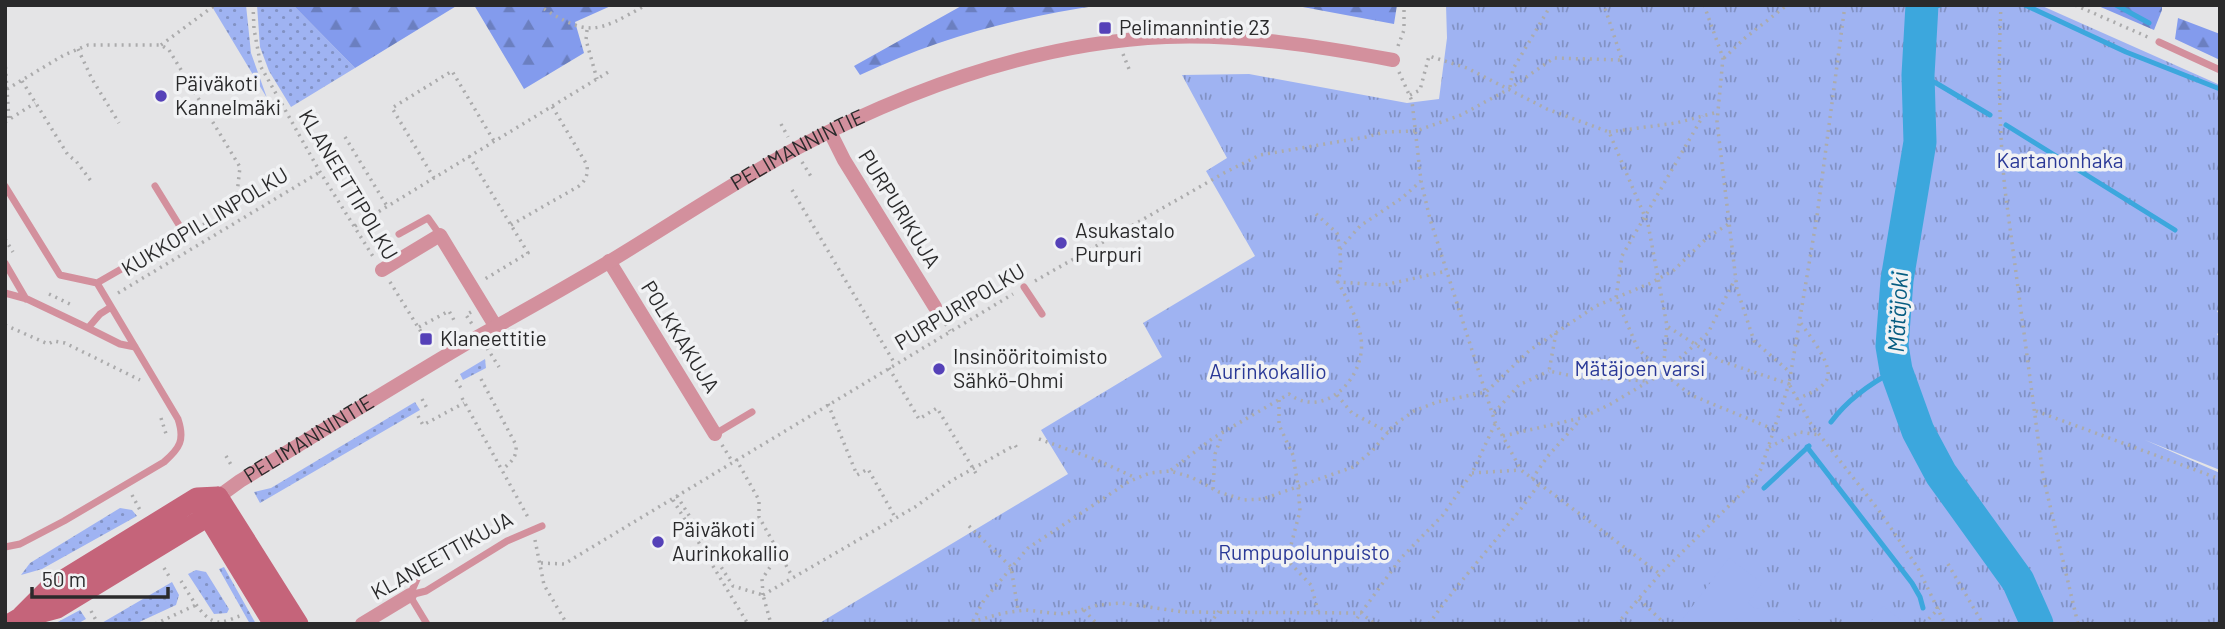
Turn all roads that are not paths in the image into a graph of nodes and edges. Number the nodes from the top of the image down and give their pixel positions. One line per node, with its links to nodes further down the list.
1 (2159, 43): 3 (lane)
2 (1393, 60): 4 (street, PELIMANNINTIE)
3 (2220, 70)
4 (830, 132): 9 (street, PELIMANNINTIE); 17 (street, PURPURIKUJA)
5 (5, 186): 12 (lane)
6 (155, 186): 12 (lane)
7 (399, 234): 8 (lane)
8 (440, 235): 11 (street); 19 (street)
9 (609, 261): 19 (street, PELIMANNINTIE); 23 (street, POLKKAKUJA)
10 (5, 263): 15 (lane)
11 (382, 271)
12 (96, 283): 16 (lane)
13 (1024, 287): 18 (lane)
14 (5, 293): 15 (lane)
15 (27, 299): 20 (lane)
16 (109, 303): 20 (lane); 21 (lane)
17 (935, 307)
18 (1042, 314)
19 (496, 327): 24 (street, PELIMANNINTIE)
20 (88, 328): 21 (lane)
21 (135, 347): 26 (lane)
22 (752, 412): 23 (lane)
23 (715, 435)
24 (208, 504): 29 (street, PELIMANNINTIE); 30 (street); 31 (street)
25 (541, 526): 28 (lane, KLANEETTIKUJA)
26 (5, 547)
27 (435, 552): 28 (lane)
28 (410, 595): 32 (street, KLANEETTIKUJA); 33 (lane)
29 (15, 621)
30 (274, 624)
31 (298, 624)
32 (362, 624)
33 (427, 624)

